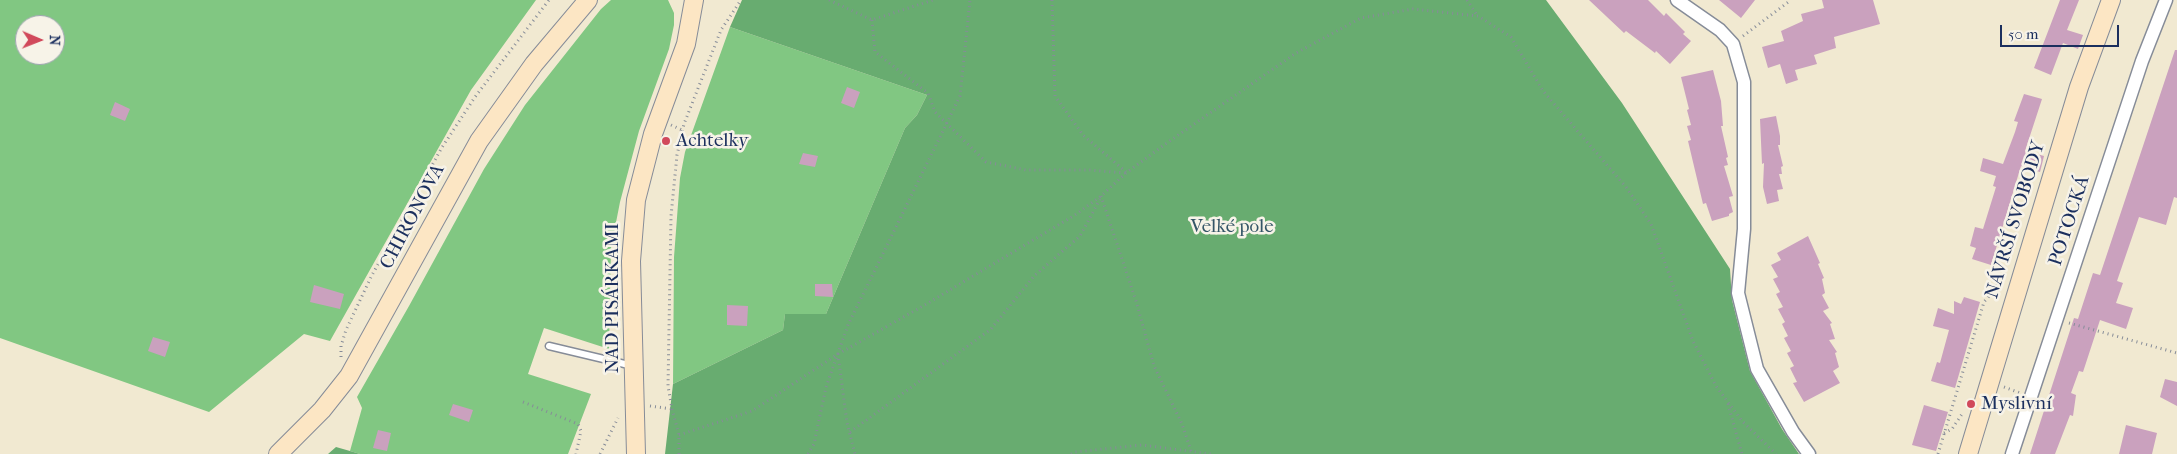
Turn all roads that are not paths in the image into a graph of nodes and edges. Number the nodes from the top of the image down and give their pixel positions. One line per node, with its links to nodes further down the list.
1 (588, 0): 10 (street, CHIRONOVA)
2 (682, 0): 7 (street)
3 (695, 0): 7 (street, NAD PISÁRKAMI)
4 (1677, 0): 12 (street)
5 (2111, 0): 13 (street, NÁVRŠÍ SVOBODY)
6 (2166, 0): 14 (street, POTOCKÁ)
7 (689, 28): 9 (street, NAD PISÁRKAMI)
8 (550, 346): 9 (lane)
9 (634, 366): 11 (street, NAD PISÁRKAMI)
10 (278, 454)
11 (636, 454)
12 (1809, 454)
13 (1968, 454)
14 (2012, 454)

